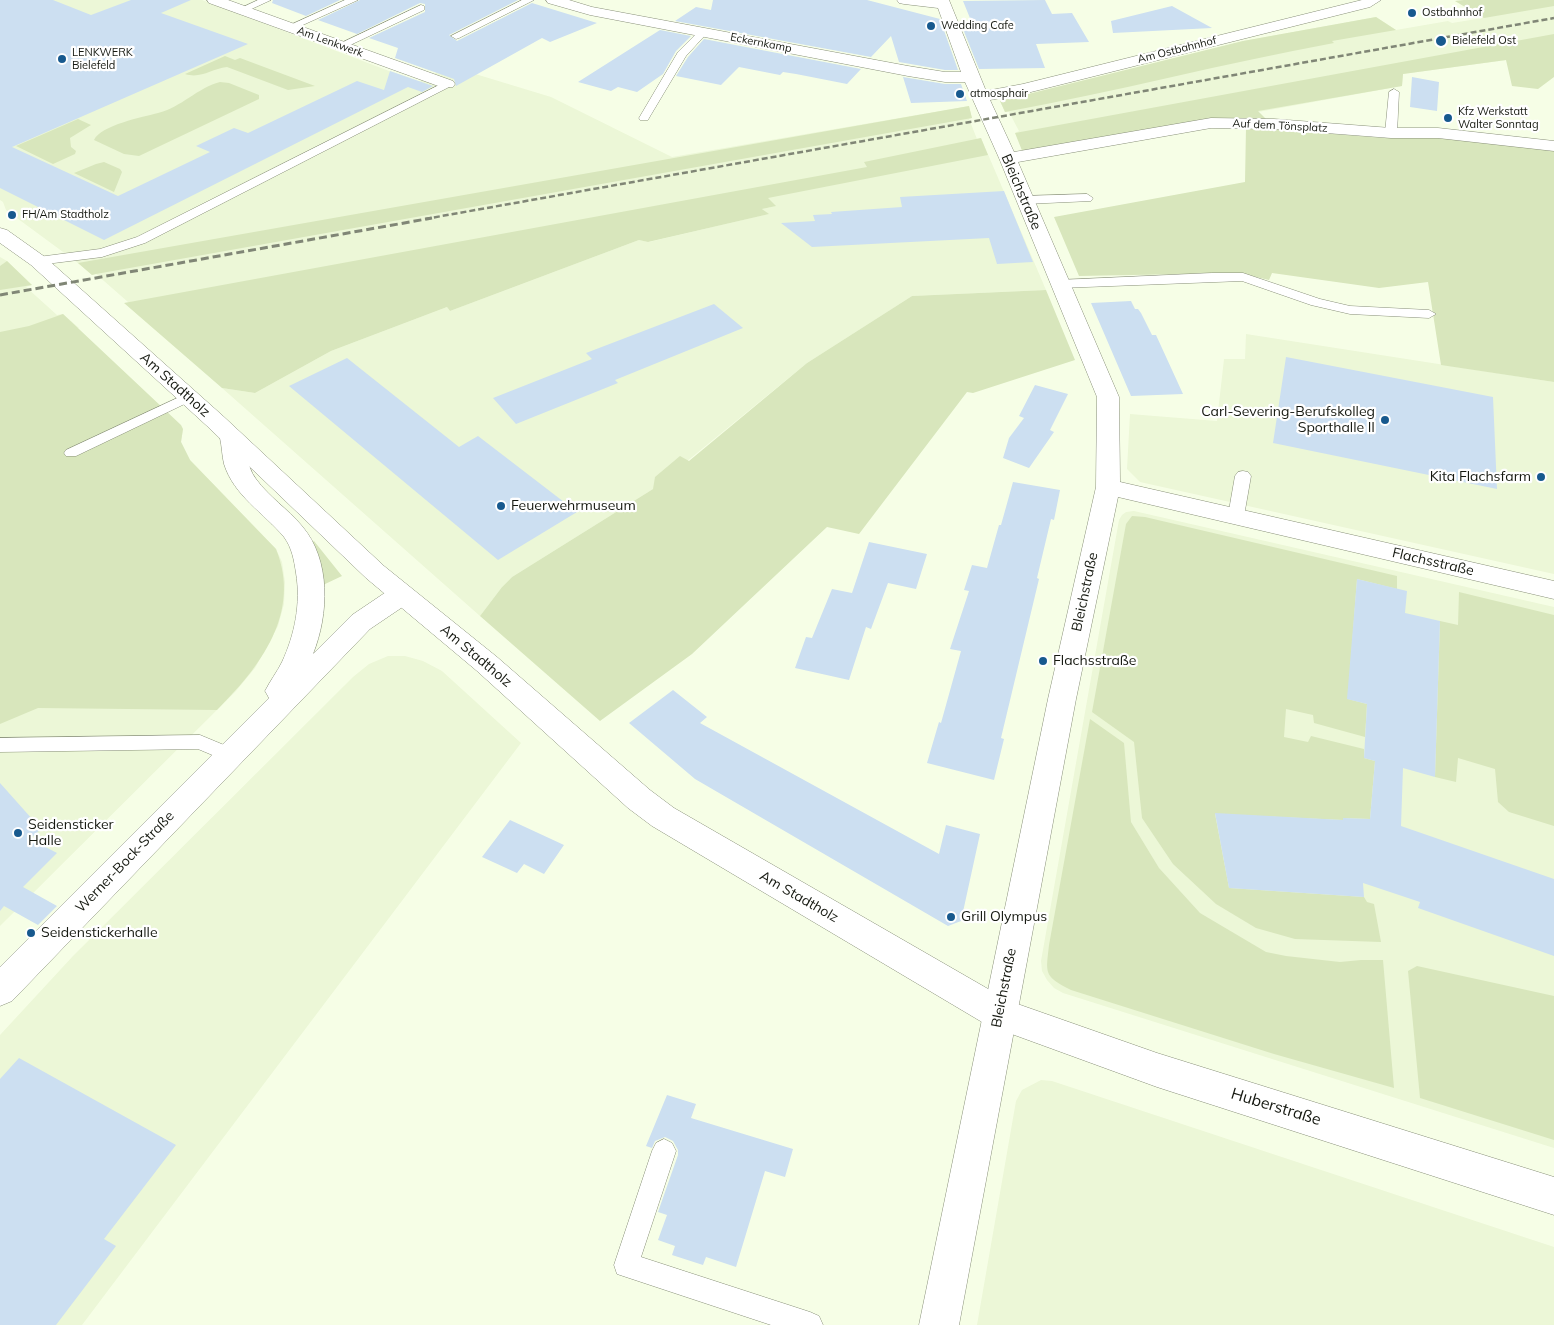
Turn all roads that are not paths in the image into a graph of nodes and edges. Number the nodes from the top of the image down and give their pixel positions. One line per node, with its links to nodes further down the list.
1 (214, 0): 10 (street, Am Lenkwerk)
2 (266, 0): 10 (lane)
3 (353, 0): 11 (lane)
4 (529, 0): 13 (lane)
5 (553, 0): 12 (street, Eckernkamp)
6 (904, 0): 8 (street)
7 (1374, 0): 18 (street, Am Ostbahnhof)
8 (942, 2): 15 (street, Bleichstraße)
9 (421, 8): 14 (lane)
10 (242, 10): 11 (street, Am Lenkwerk)
11 (291, 27): 14 (street, Am Lenkwerk)
12 (703, 32): 15 (street, Eckernkamp); 19 (lane)
13 (456, 36)
14 (340, 46): 16 (street, Am Lenkwerk)
15 (970, 77): 18 (street, Bleichstraße)
16 (447, 84): 26 (lane)
17 (1394, 92): 20 (lane)
18 (979, 97): 22 (street, Bleichstraße)
19 (644, 118)
20 (1391, 133): 21 (street, Auf dem Tönsplatz); 22 (street, Auf dem Tönsplatz)
21 (1554, 146)
22 (1008, 158): 24 (street, Bleichstraße)
23 (1087, 198): 24 (lane)
24 (1025, 200): 27 (street, Bleichstraße)
25 (0, 234): 26 (street, Am Stadtholz)
26 (38, 261): 29 (street, Am Stadtholz)
27 (1060, 284): 28 (lane); 33 (street, Bleichstraße)
28 (1429, 314)
29 (188, 397): 30 (street, Am Stadtholz); 31 (lane)
30 (232, 438): 36 (street, Am Stadtholz); 38 (street, Werner-Bock-Straße)
31 (71, 453)
32 (1243, 476): 34 (lane)
33 (1108, 487): 34 (street, Flachsstraße); 40 (street, Bleichstraße)
34 (1236, 516): 35 (street, Flachsstraße)
35 (1554, 590)
36 (401, 595): 38 (street, Werner-Bock-Straße); 40 (street, Am Stadtholz)
37 (0, 745): 38 (lane)
38 (229, 755): 39 (street, Werner-Bock-Straße)
39 (0, 990)
40 (999, 1014): 42 (street, Huberstraße); 44 (street, Bleichstraße)
41 (664, 1151): 43 (lane)
42 (1554, 1196)
43 (810, 1325)
44 (939, 1325)

